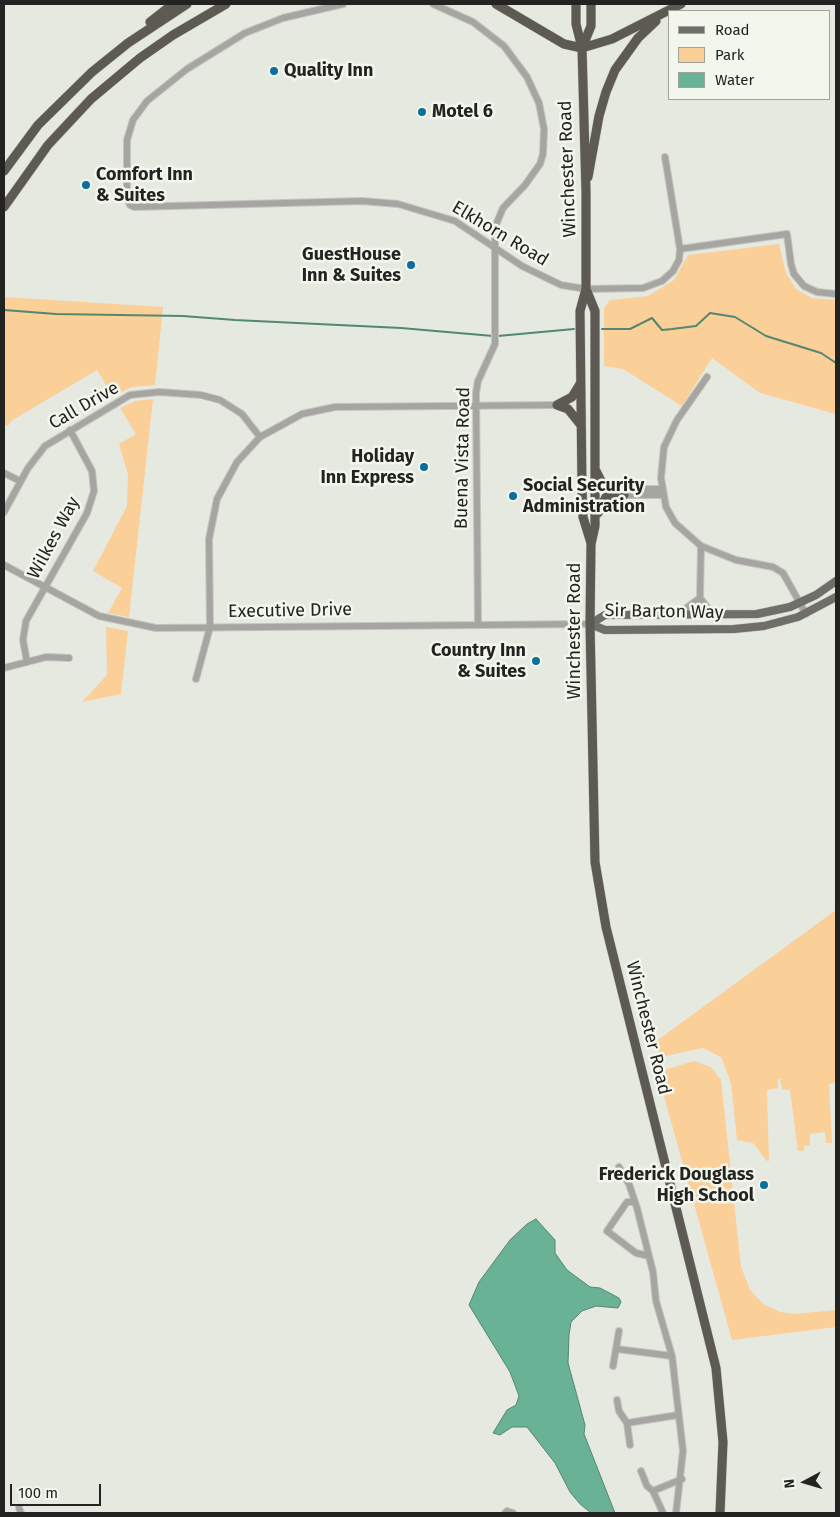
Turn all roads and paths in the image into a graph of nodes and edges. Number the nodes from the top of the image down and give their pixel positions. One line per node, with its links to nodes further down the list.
1 (173, 4): 13 (highway)
2 (187, 4): 13 (highway)
3 (226, 4): 10 (highway)
4 (233, 4): 10 (highway)
5 (343, 4): 19 (street, Elkhorn Road)
6 (433, 4): 19 (street, Buena Vista Road)
7 (496, 4): 14 (highway)
8 (576, 4): 14 (highway, Winchester Road)
9 (591, 4): 14 (highway, Winchester Road)
10 (218, 8): 18 (highway)
11 (668, 11): 12 (highway)
12 (663, 14): 14 (highway); 17 (highway)
13 (128, 43): 16 (highway)
14 (582, 48): 17 (highway, Winchester Road)
15 (665, 157): 20 (street, Elkhorn Road)
16 (4, 171)
17 (586, 192): 21 (highway, Winchester Road)
18 (4, 206)
19 (494, 246): 21 (street, Elkhorn Road); 26 (street, Buena Vista Road)
20 (680, 249): 21 (street, Elkhorn Road); 22 (street)
21 (586, 289): 24 (highway, Winchester Road); 30 (highway, Winchester Road)
22 (836, 294)
23 (707, 377): 34 (street)
24 (581, 381): 25 (highway); 27 (highway, Winchester Road)
25 (557, 405): 26 (street); 27 (highway)
26 (476, 406): 29 (street); 48 (street, Buena Vista Road)
27 (582, 427): 37 (highway, Winchester Road)
28 (70, 430): 29 (street, Call Drive); 32 (street, Call Drive); 41 (street, Wilkes Way)
29 (260, 437): 50 (street)
30 (594, 467): 33 (highway); 36 (highway, Winchester Road)
31 (4, 473): 32 (street)
32 (20, 481): 35 (street, Call Drive)
33 (625, 492): 34 (street); 36 (highway)
34 (662, 492): 38 (street)
35 (4, 512)
36 (596, 526): 37 (highway, Winchester Road)
37 (591, 544): 49 (highway, Winchester Road)
38 (701, 546): 43 (street); 44 (street)
39 (4, 565): 41 (street, Executive Drive)
40 (836, 581): 44 (main road, Sir Barton Way)
41 (46, 586): 50 (street, Executive Drive); 52 (street, Wilkes Way)
42 (836, 597): 45 (main road, Sir Barton Way)
43 (700, 598): 46 (street); 47 (street)
44 (800, 603): 45 (street); 46 (main road, Sir Barton Way)
45 (806, 614): 49 (main road, Sir Barton Way)
46 (714, 615): 47 (main road, Sir Barton Way)
47 (677, 616): 49 (main road, Sir Barton Way)
48 (478, 624): 49 (street, Executive Drive); 50 (street, Executive Drive)
49 (590, 624): 73 (highway, Winchester Road)
50 (210, 627): 54 (street)
51 (69, 658): 52 (street)
52 (27, 662): 53 (street)
53 (4, 668)
54 (196, 679)
55 (619, 1167): 56 (street)
56 (634, 1202): 57 (street); 57 (street)
57 (649, 1256): 60 (street)
58 (619, 1331): 59 (street)
59 (616, 1349): 60 (street); 61 (street)
60 (672, 1356): 63 (street)
61 (613, 1366)
62 (617, 1400): 64 (street)
63 (678, 1415): 64 (street); 67 (street)
64 (627, 1423): 65 (street)
65 (630, 1445)
66 (641, 1471): 68 (street)
67 (682, 1479): 68 (street); 72 (street)
68 (653, 1491): 71 (street)
69 (505, 1513): 70 (street)
70 (513, 1513)
71 (663, 1513)
72 (676, 1513)
73 (720, 1513)

